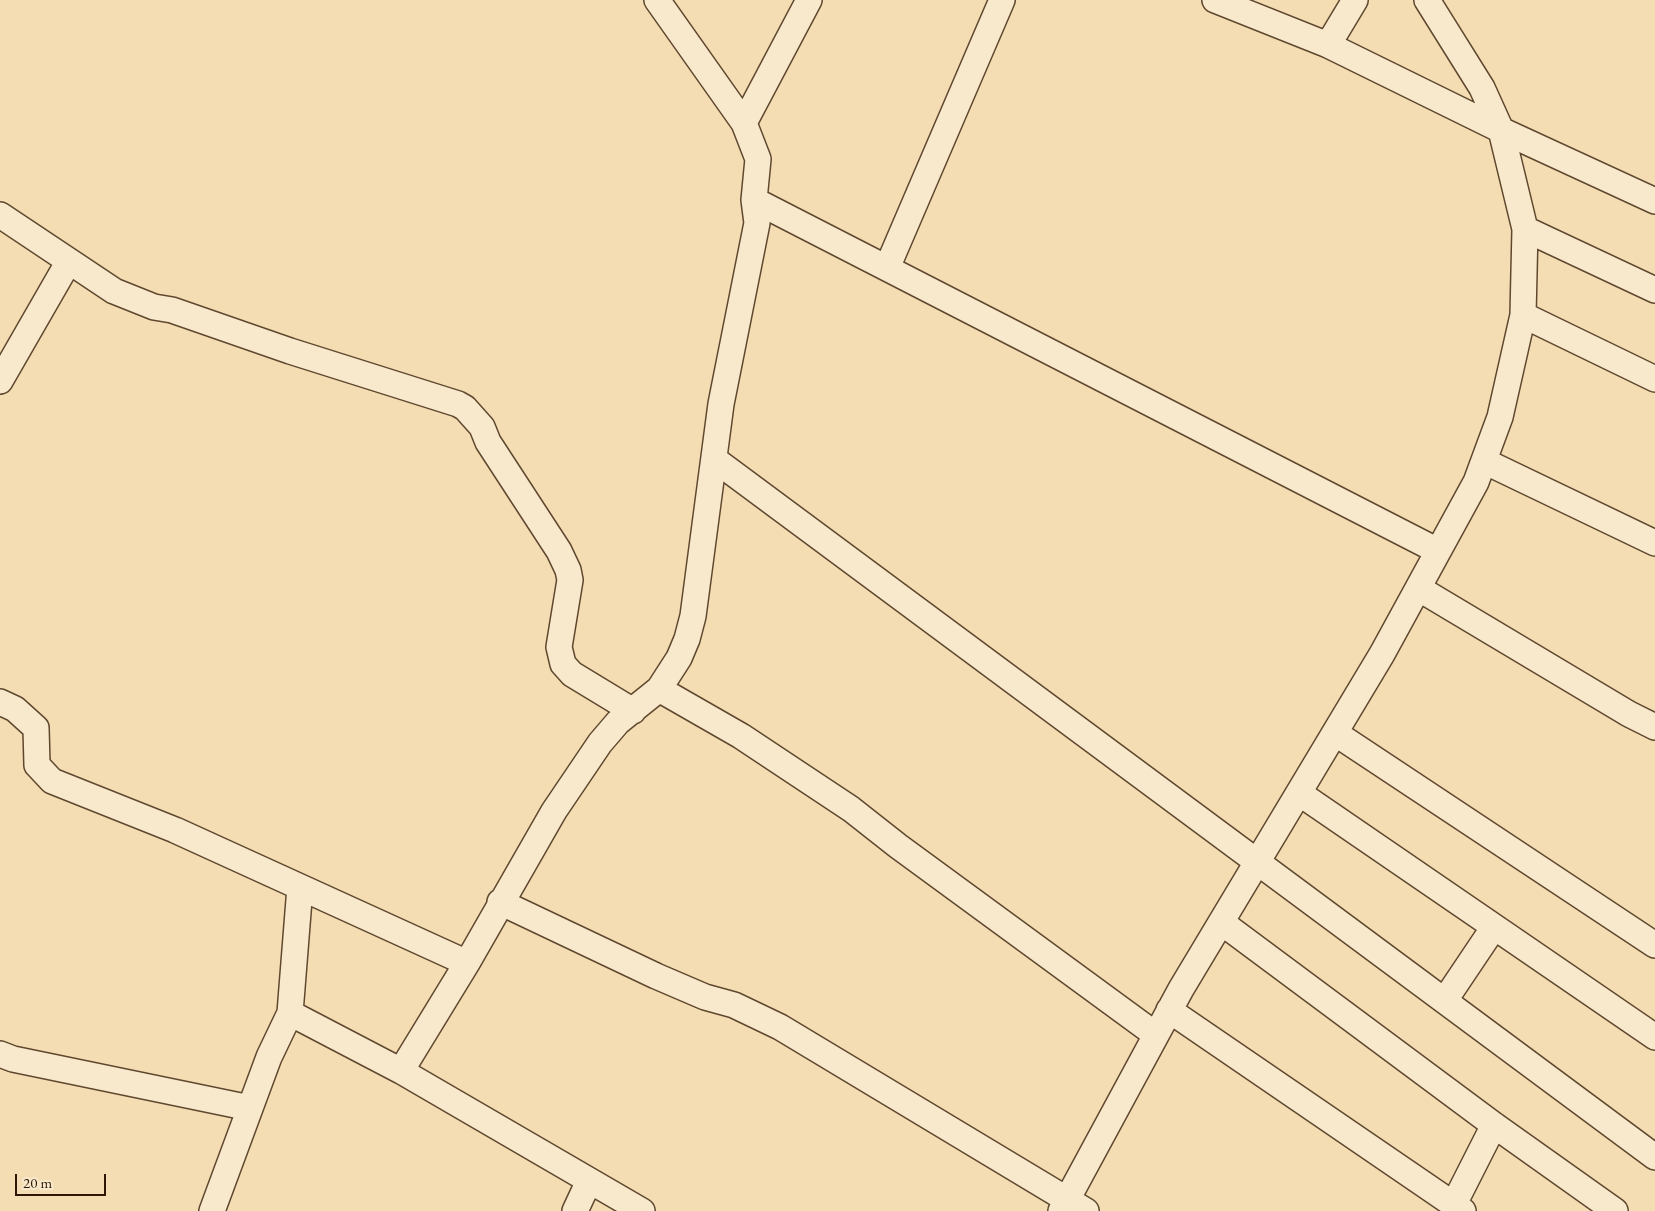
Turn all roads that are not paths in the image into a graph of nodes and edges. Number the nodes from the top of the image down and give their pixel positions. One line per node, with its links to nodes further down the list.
1 (657, 0): 8 (street)
2 (809, 0): 8 (street)
3 (1002, 0): 15 (street)
4 (1215, 0): 7 (street)
5 (1355, 0): 7 (street)
6 (1427, 0): 9 (street)
7 (1328, 45): 9 (street)
8 (744, 124): 10 (street)
9 (1501, 130): 11 (street); 13 (street)
10 (754, 200): 15 (street); 20 (street)
11 (1655, 201)
12 (0, 215): 14 (street)
13 (1525, 228): 16 (street); 17 (street)
14 (70, 261): 19 (street); 27 (street)
15 (887, 268): 23 (street)
16 (1655, 290)
17 (1523, 315): 18 (street); 21 (street)
18 (1655, 379)
19 (0, 381)
20 (714, 459): 25 (street); 31 (street)
21 (1484, 461): 22 (street); 23 (street)
22 (1655, 543)
23 (1438, 551): 24 (street)
24 (1418, 588): 28 (street); 29 (street)
25 (659, 689): 27 (street); 41 (street)
26 (0, 702): 32 (street)
27 (633, 711): 33 (street)
28 (1655, 727)
29 (1335, 733): 30 (street); 36 (street)
30 (1299, 793): 31 (street); 35 (street)
31 (1256, 863): 34 (street); 38 (street)
32 (300, 887): 37 (street); 40 (street)
33 (500, 902): 37 (street); 49 (street)
34 (1221, 922): 39 (street); 46 (street)
35 (1494, 927): 38 (street); 42 (street)
36 (1655, 945)
37 (467, 963): 44 (street)
38 (1445, 1000): 47 (street)
39 (1169, 1010): 41 (street); 50 (street)
40 (290, 1013): 44 (street); 45 (street)
41 (1156, 1035): 49 (street)
42 (1655, 1037)
43 (0, 1054): 45 (street)
44 (400, 1071): 48 (street)
45 (250, 1108): 51 (street)
46 (1494, 1125): 50 (street); 54 (street)
47 (1655, 1157)
48 (589, 1181): 52 (street); 53 (street)
49 (1071, 1207)
50 (1458, 1208)
51 (212, 1211)
52 (575, 1211)
53 (642, 1211)
54 (1615, 1211)

